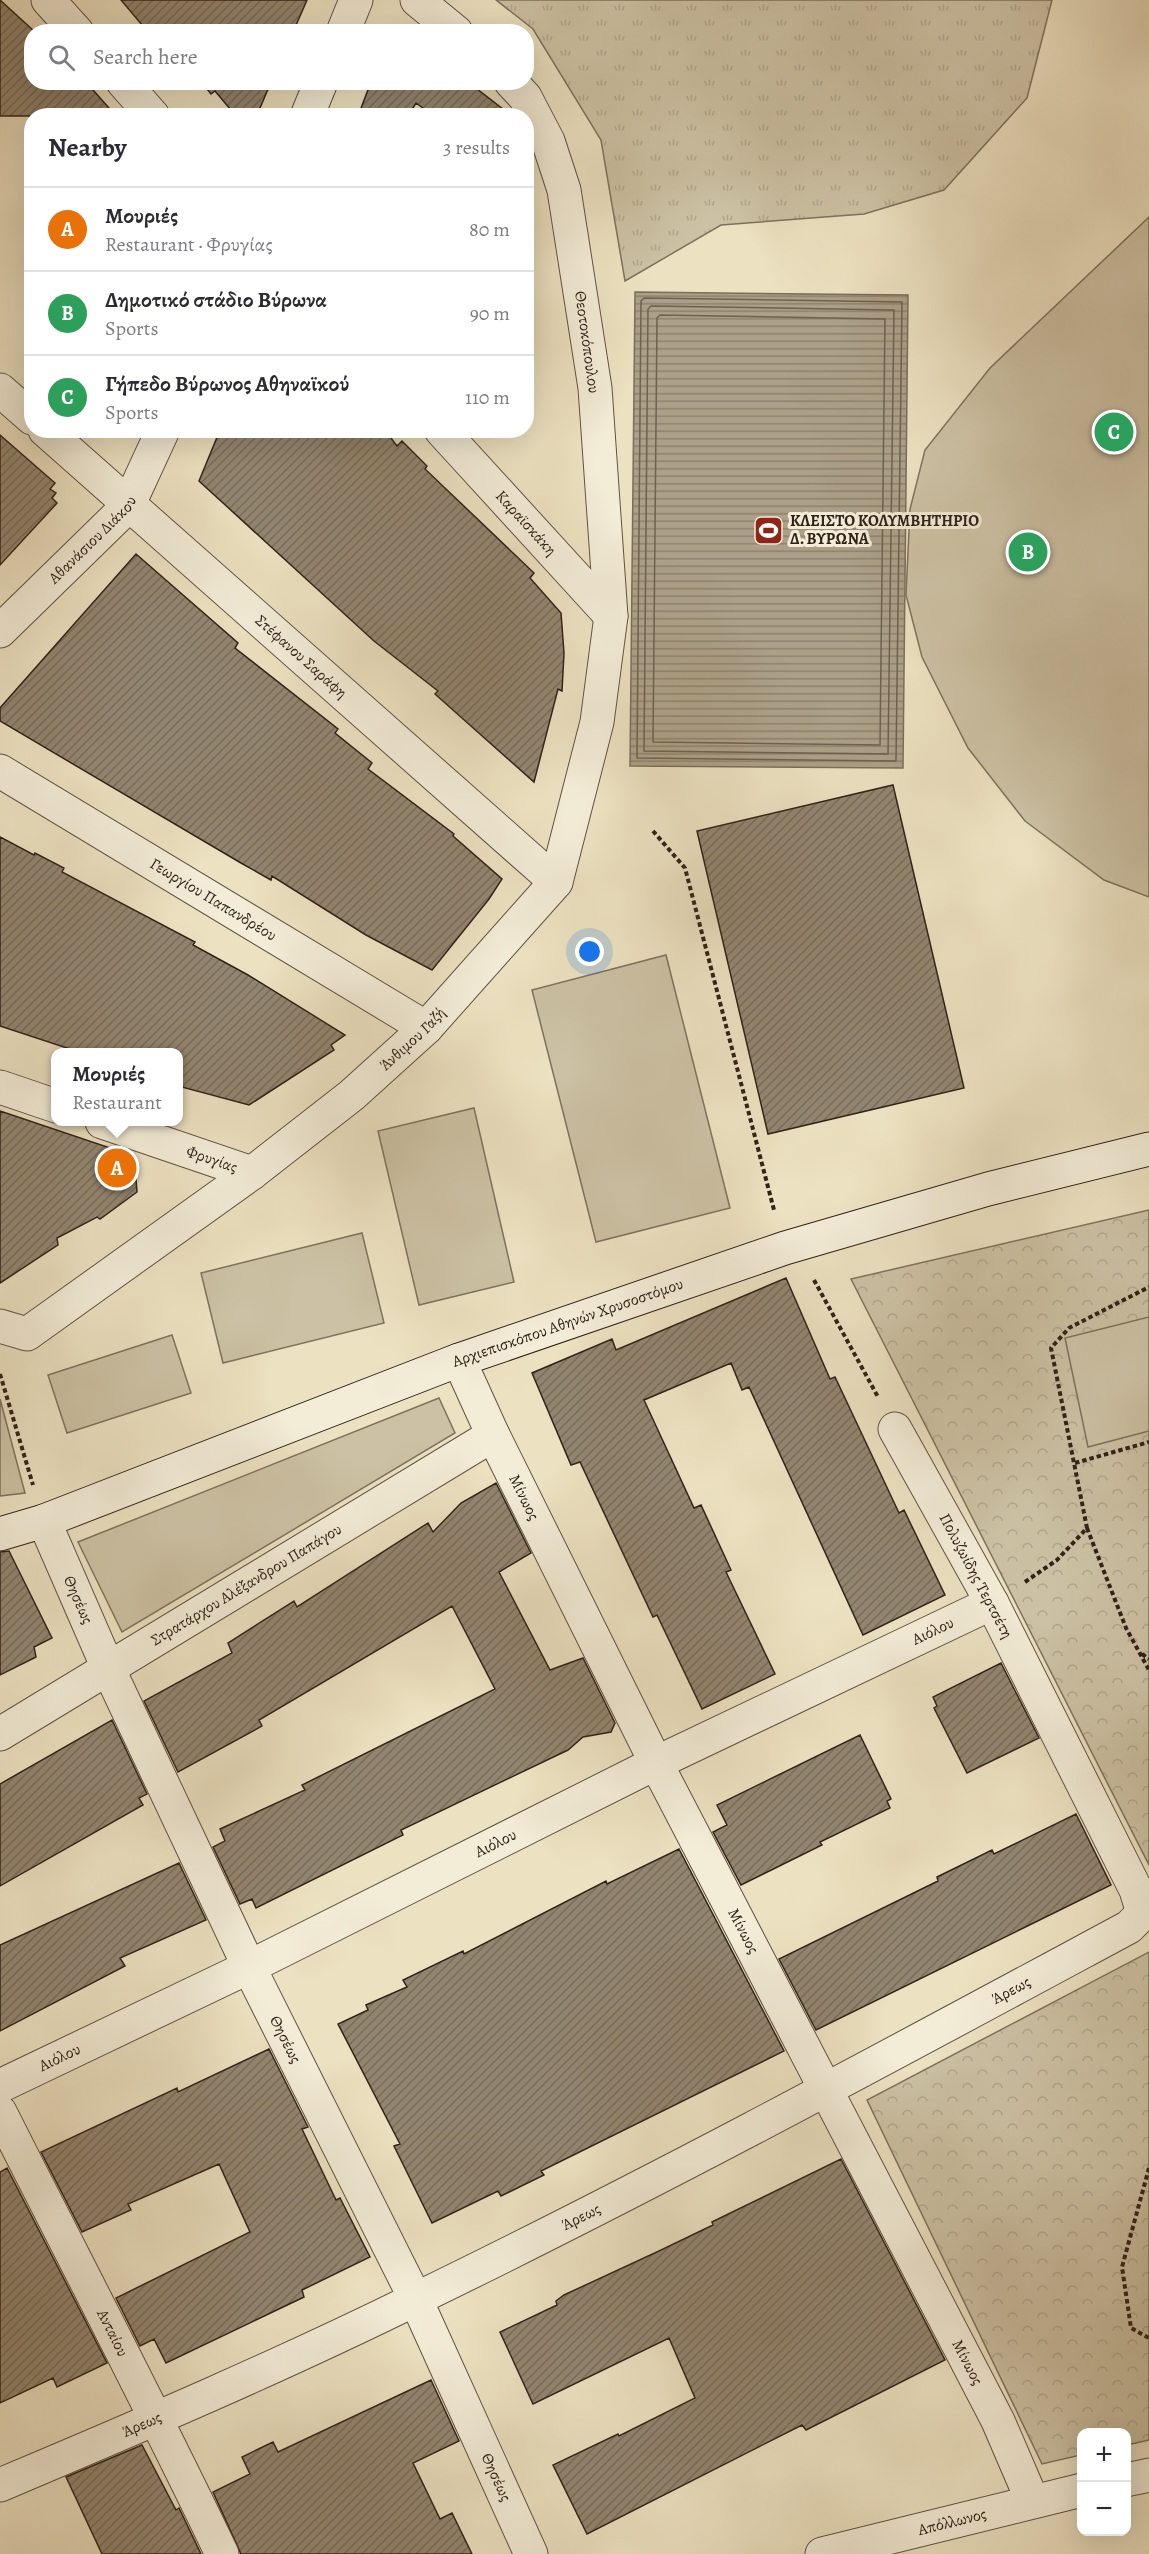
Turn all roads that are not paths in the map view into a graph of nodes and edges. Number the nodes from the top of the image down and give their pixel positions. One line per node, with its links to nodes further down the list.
1 (48, 0): 4 (street)
2 (356, 0): 5 (street)
3 (417, 0): 6 (street)
4 (70, 24)
5 (346, 24)
6 (446, 24)
7 (130, 90): 10 (street)
8 (318, 90): 11 (street)
9 (518, 90): 12 (street, Θεοτοκόπουλου)
10 (146, 108)
11 (310, 108)
12 (531, 108)
13 (534, 114): 20 (street, Θεοτοκόπουλου)
14 (0, 390): 15 (street)
15 (24, 411)
16 (54, 438): 19 (street, Στέφανου Σαράφη)
17 (159, 438): 19 (street, Αθανάσιου Διάκου)
18 (448, 438): 20 (street, Καραϊσκάκη)
19 (128, 506): 21 (street, Αθανάσιου Διάκου); 23 (street, Στέφανου Σαράφη)
20 (611, 615): 23 (street, Άνθιμου Γαζή)
21 (0, 631)
22 (0, 771): 24 (street, Γεωργίου Παπανδρέου)
23 (556, 882): 24 (street, Άνθιμου Γαζή)
24 (426, 1028): 29 (street, Άνθιμου Γαζή)
25 (0, 1087): 26 (street)
26 (51, 1104)
27 (114, 1126): 29 (street, Φρυγίας)
28 (1149, 1149): 31 (street, Αρχιεπισκόπου Αθηνών Χρυσοστόμου)
29 (252, 1173): 30 (street, Άνθιμου Γαζή)
30 (13, 1330)
31 (459, 1360): 33 (street, Μίνωος); 34 (street, Αρχιεπισκόπου Αθηνών Χρυσοστόμου)
32 (895, 1429): 36 (street, Πολυζωίδης Τερτσέτη)
33 (493, 1436): 37 (street, Στρατάρχου Αλέξανδρου Παπάγου); 39 (street, Μίνωος)
34 (44, 1521): 35 (street, Αρχιεπισκόπου Αθηνών Χρυσοστόμου); 37 (street, Θησέως)
35 (0, 1534)
36 (992, 1603): 39 (street, Αιόλου); 40 (street, Πολυζωίδης Τερτσέτη)
37 (108, 1668): 38 (street, Στρατάρχου Αλέξανδρου Παπάγου); 41 (street, Θησέως)
38 (0, 1734)
39 (656, 1763): 41 (street, Αιόλου); 43 (street, Μίνωος)
40 (1143, 1912): 43 (street, Άρεως)
41 (249, 1967): 42 (street, Αιόλου); 45 (street, Θησέως)
42 (0, 2086)
43 (827, 2089): 45 (street, Άρεως); 51 (street, Μίνωος)
44 (0, 2112): 46 (street, Ανταίου)
45 (416, 2300): 46 (street, Άρεως); 53 (street, Θησέως)
46 (158, 2419): 49 (street, Άρεως); 52 (street, Ανταίου)
47 (1149, 2475): 48 (street)
48 (1131, 2479)
49 (0, 2485)
50 (1077, 2491): 51 (street, Απόλλωνος)
51 (1032, 2500): 54 (street, Απόλλωνος)
52 (222, 2554)
53 (531, 2554)
54 (822, 2554)

